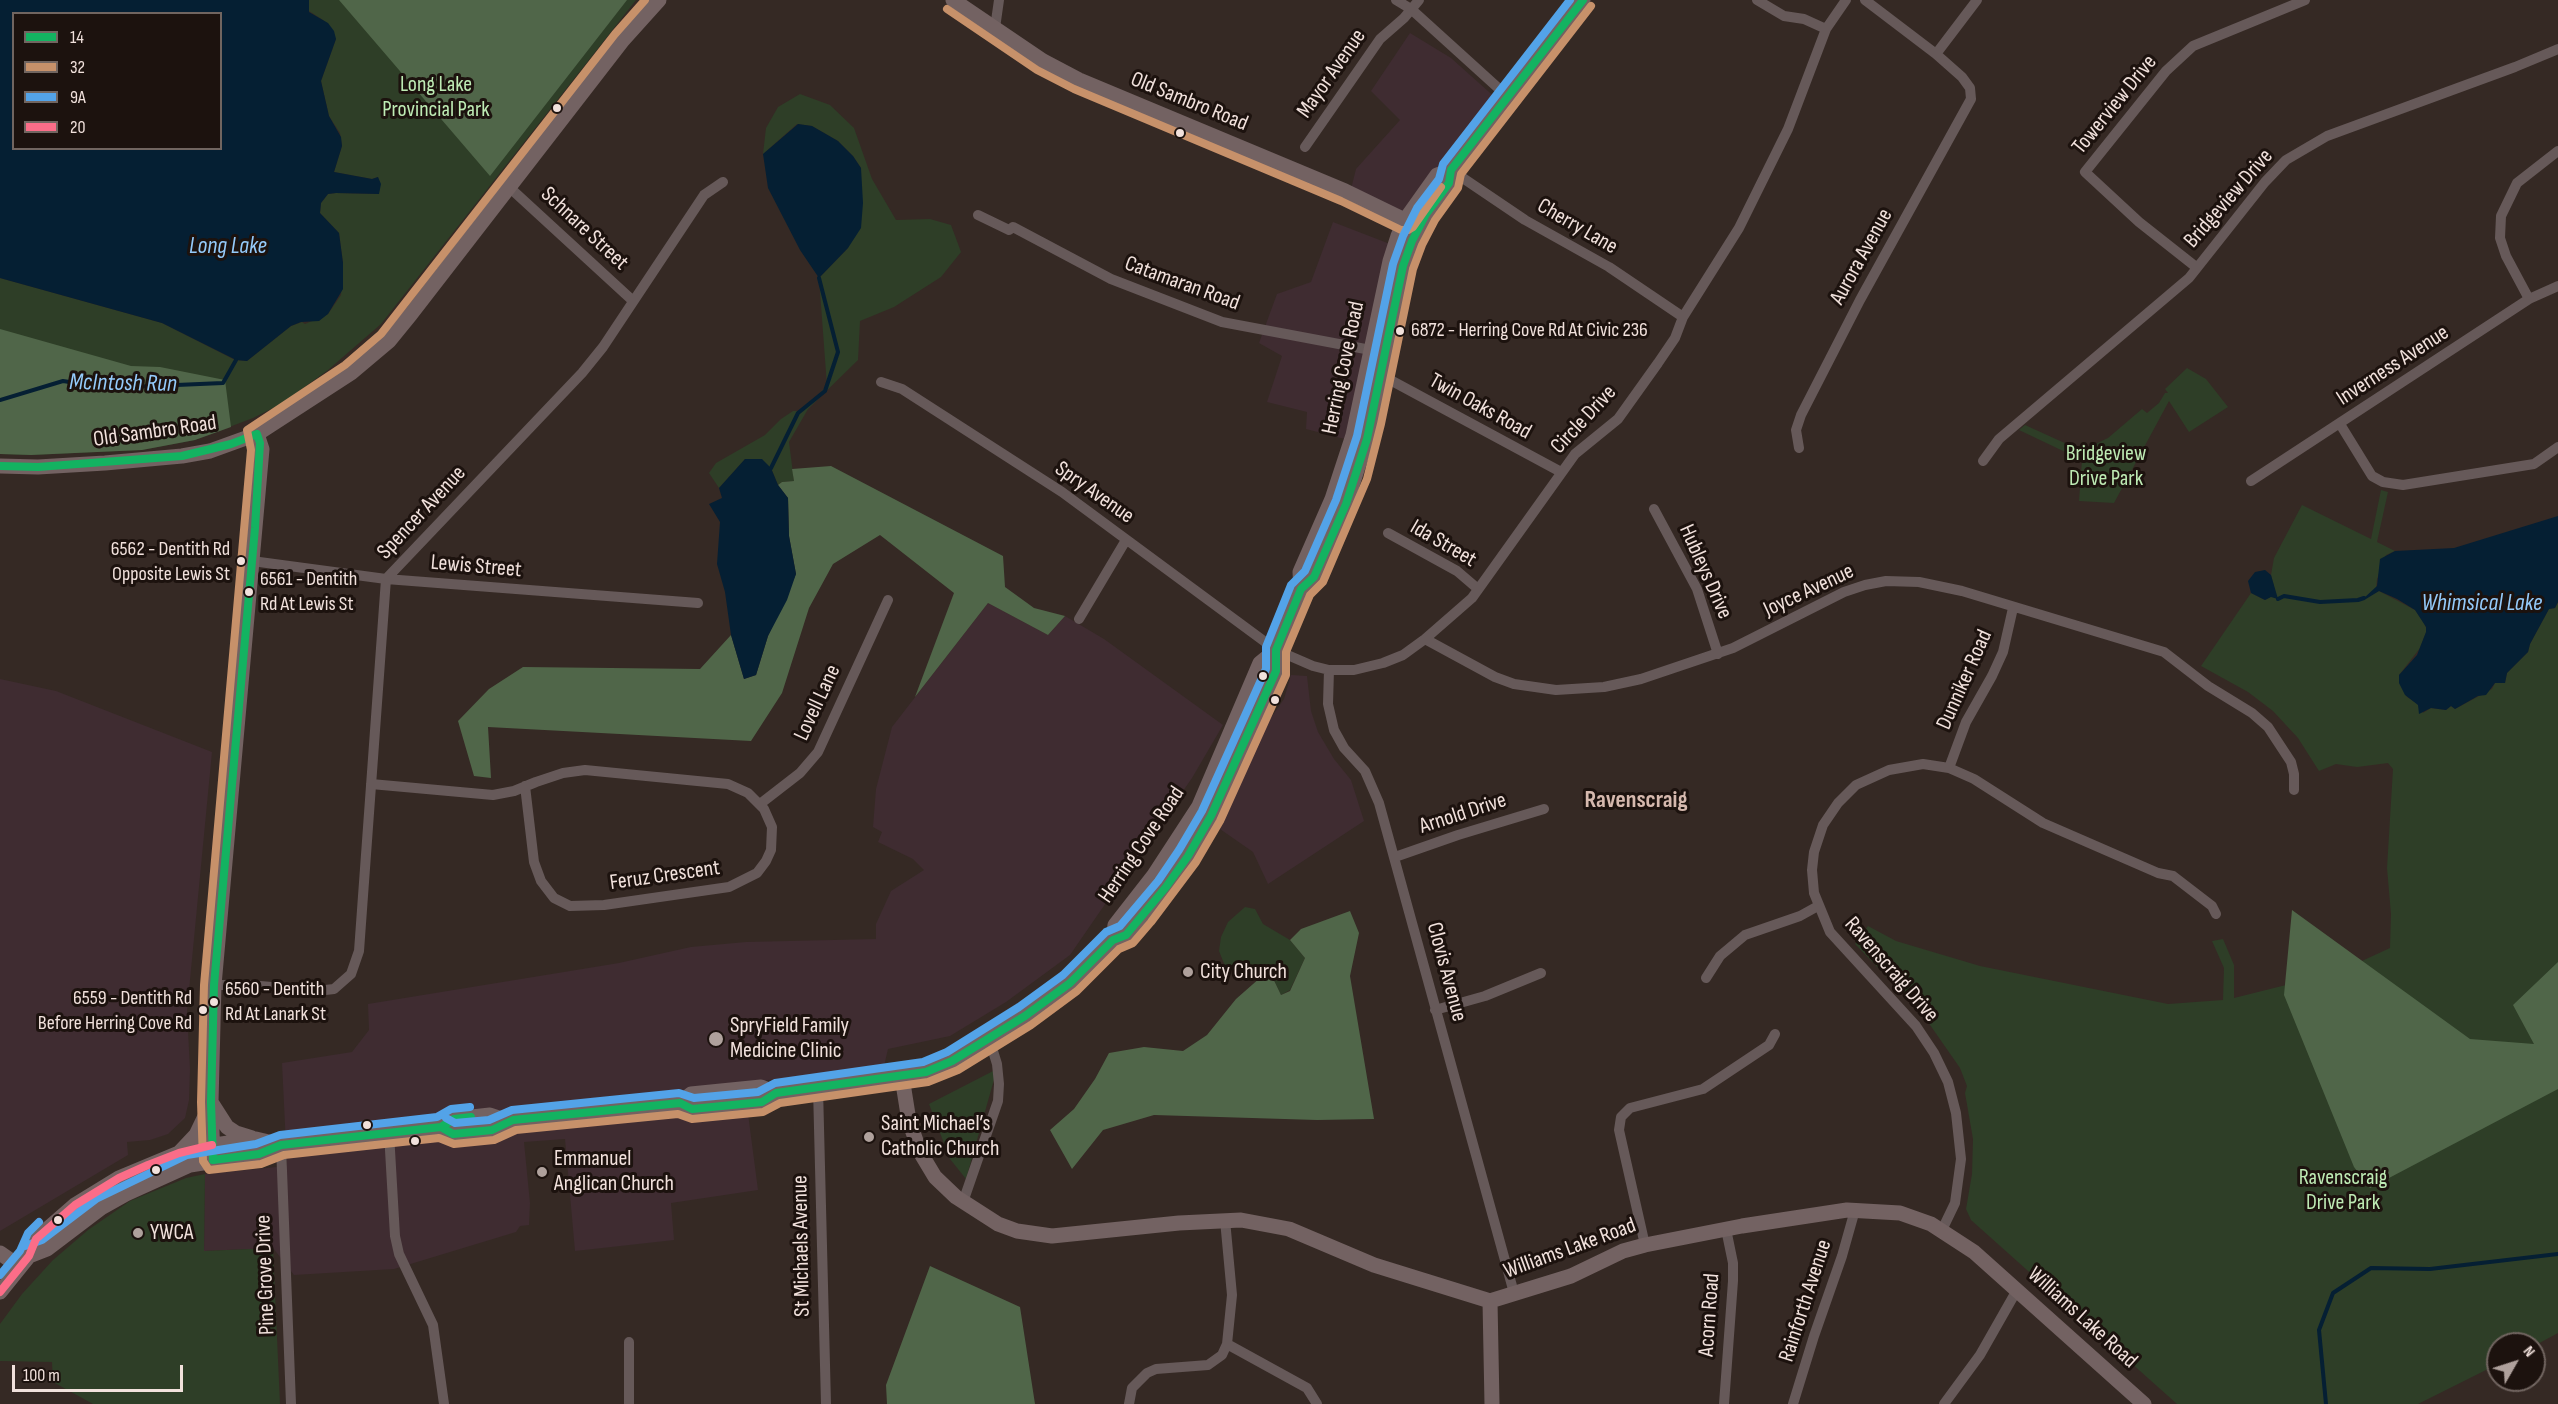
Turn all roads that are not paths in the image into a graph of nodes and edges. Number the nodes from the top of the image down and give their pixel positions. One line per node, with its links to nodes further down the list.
1 (659, 0): 22 (main road, Old Sambro Road)
2 (953, 0): 13 (main road, Old Sambro Road)
3 (999, 0): 13 (street)
4 (1396, 0): 12 (street)
5 (1419, 0): 12 (street, Mayor Avenue)
6 (1583, 0): 17 (main road, Herring Cove Road)
7 (1757, 0): 14 (street)
8 (1846, 0): 14 (street, Circle Drive)
9 (1865, 0): 16 (street)
10 (1977, 0): 16 (street)
11 (2305, 0): 26 (street, Towerview Drive)
12 (1411, 9): 17 (street); 18 (street, Mayor Avenue)
13 (995, 28): 24 (main road, Old Sambro Road)
14 (1826, 29): 30 (street, Circle Drive)
15 (2558, 49): 26 (street, Bridgeview Drive)
16 (1936, 54): 37 (street, Aurora Avenue)
17 (1507, 96): 20 (main road, Herring Cove Road)
18 (1305, 147)
19 (2558, 151): 28 (street)
20 (1451, 170): 24 (main road, Herring Cove Road); 25 (main road, Herring Cove Road); 30 (street, Cherry Lane)
21 (723, 182): 29 (street, Spencer Avenue)
22 (509, 187): 29 (street, Schnare Street); 35 (main road, Old Sambro Road)
23 (978, 215): 31 (street, Catamaran Road)
24 (1405, 220): 25 (main road, Old Sambro Road); 31 (main road, Herring Cove Road)
25 (1419, 227): 31 (main road, Herring Cove Road)
26 (2196, 267): 38 (street, Bridgeview Drive)
27 (2558, 286): 28 (street, Inverness Avenue)
28 (2529, 299): 34 (street, Inverness Avenue)
29 (632, 300): 46 (street, Spencer Avenue)
30 (1683, 317): 40 (street, Circle Drive)
31 (1378, 351): 32 (main road, Herring Cove Road); 47 (main road, Herring Cove Road)
32 (1381, 375): 40 (street, Twin Oaks Road); 47 (main road, Herring Cove Road)
33 (881, 382): 44 (street, Spry Avenue)
34 (2340, 424): 36 (street); 41 (street, Inverness Avenue)
35 (257, 434): 39 (main road, Old Sambro Road); 45 (main road)
36 (2558, 447)
37 (1799, 448)
38 (1983, 461)
39 (0, 466)
40 (1561, 472): 48 (street, Circle Drive)
41 (2251, 481)
42 (1654, 509): 55 (street, Hubleys Drive)
43 (1388, 533): 48 (street, Ida Street)
44 (1126, 540): 52 (street); 54 (street, Spry Avenue)
45 (252, 561): 46 (street, Lewis Street); 68 (main road)
46 (386, 579): 50 (street, Lewis Street); 58 (street, Spencer Avenue)
47 (1301, 589): 54 (main road, Herring Cove Road)
48 (1478, 589): 53 (street, Circle Drive)
49 (888, 600): 61 (street, Lovell Lane)
50 (698, 603)
51 (2013, 608): 55 (street, Joyce Avenue); 57 (street, Dunniker Road); 60 (street, Joyce Avenue)
52 (1079, 619)
53 (1425, 639): 55 (street, Joyce Avenue); 56 (street, Circle Drive)
54 (1276, 650): 56 (street, Circle Drive); 71 (main road, Herring Cove Road)
55 (1718, 654)
56 (1329, 670): 63 (street, Clovis Avenue)
57 (1949, 768): 64 (street, Ravenscraig Drive); 65 (street, Ravenscraig Drive)
58 (371, 784): 59 (street); 68 (street, Spencer Avenue)
59 (525, 786): 61 (street); 61 (street, Feruz Crescent)
60 (2294, 790)
61 (760, 804)
62 (1544, 809): 63 (street, Arnold Drive)
63 (1395, 858): 69 (street, Clovis Avenue)
64 (1818, 906): 67 (street); 84 (street, Ravenscraig Drive)
65 (2216, 914)
66 (1541, 973): 69 (street)
67 (1706, 978)
68 (214, 985): 74 (main road)
69 (1435, 1010): 90 (street, Clovis Avenue)
70 (1775, 1034): 85 (street)
71 (989, 1038): 72 (main road, Herring Cove Road); 80 (street)
72 (902, 1077): 73 (main road, Herring Cove Road); 80 (main road, Williams Lake Road)
73 (818, 1088): 75 (main road, Herring Cove Road); 97 (street, St Michaels Avenue)
74 (211, 1102): 76 (main road); 78 (main road); 79 (main road)
75 (389, 1133): 77 (main road, Herring Cove Road); 95 (street)
76 (256, 1139): 77 (main road, Herring Cove Road); 79 (main road, Herring Cove Road)
77 (281, 1145): 79 (main road, Herring Cove Road); 94 (street, Pine Grove Drive)
78 (179, 1153): 79 (main road, Herring Cove Road); 87 (main road, Herring Cove Road)
79 (213, 1153): 87 (main road, Herring Cove Road)
80 (963, 1202): 82 (main road, Williams Lake Road)
81 (1855, 1210): 83 (main road, Williams Lake Road); 84 (main road, Williams Lake Road); 102 (street, Rainforth Avenue)
82 (1225, 1220): 91 (main road, Williams Lake Road); 93 (street)
83 (1726, 1229): 85 (main road, Williams Lake Road); 101 (street, Acorn Road)
84 (1942, 1230): 88 (main road, Williams Lake Road)
85 (1645, 1245): 90 (main road, Williams Lake Road)
86 (0, 1253): 87 (main road)
87 (25, 1262): 89 (main road, Herring Cove Road)
88 (2017, 1290): 103 (street); 104 (main road, Williams Lake Road)
89 (0, 1292)
90 (1514, 1293): 91 (main road, Williams Lake Road)
91 (1490, 1301): 100 (main road)
92 (629, 1342): 96 (street)
93 (1227, 1344): 98 (street); 99 (street)
94 (291, 1404)
95 (444, 1404)
96 (629, 1404)
97 (826, 1404)
98 (1129, 1404)
99 (1317, 1404)
100 (1492, 1404)
101 (1724, 1404)
102 (1793, 1404)
103 (1944, 1404)
104 (2144, 1404)

